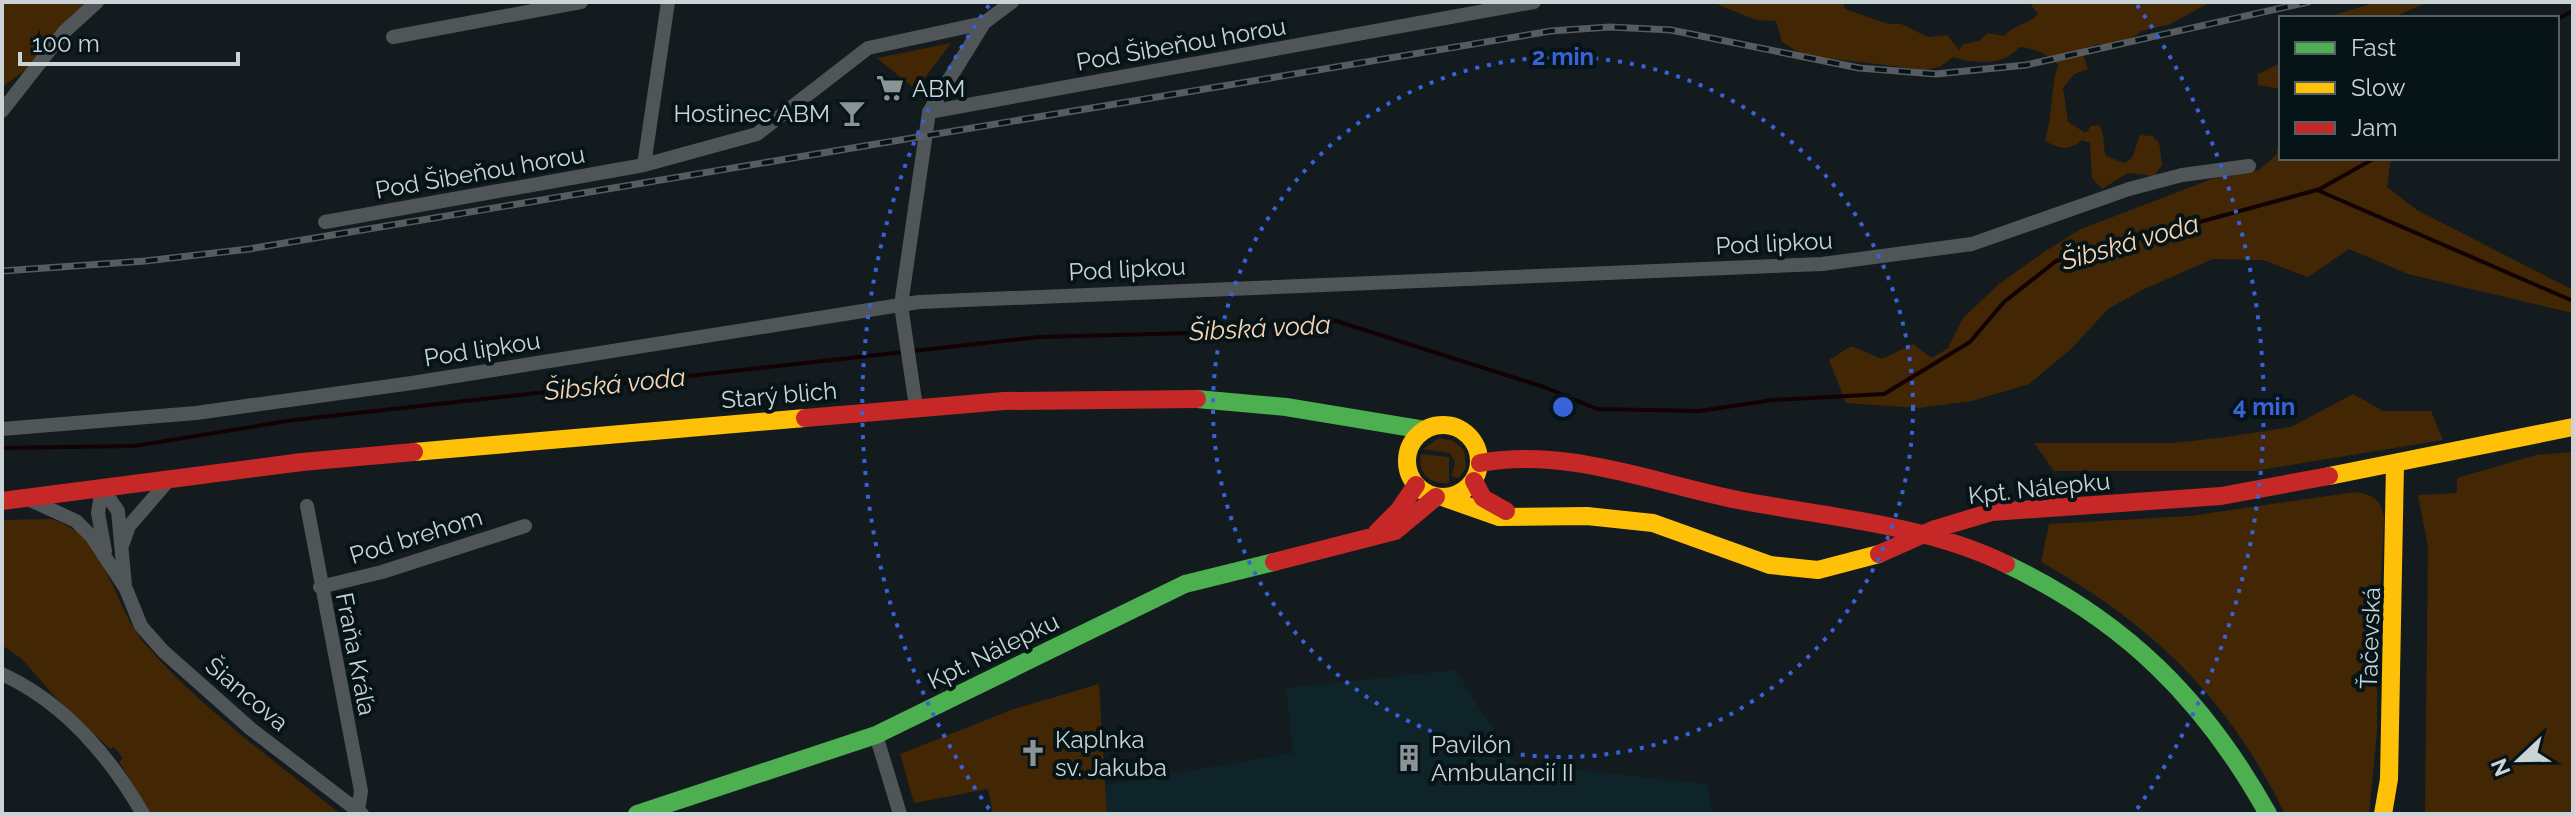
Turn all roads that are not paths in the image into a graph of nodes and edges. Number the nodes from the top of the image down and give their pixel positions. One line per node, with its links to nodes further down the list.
1 (97, 2): 8 (street)
2 (581, 2): 7 (street)
3 (668, 2): 10 (street)
4 (1012, 2): 6 (street, Pod Šibeňou horou)
5 (1534, 2): 9 (street, Pod Šibeňou horou)
6 (984, 23): 9 (street, Pod Šibeňou horou); 10 (street, Pod Šibeňou horou)
7 (393, 37)
8 (2, 111)
9 (929, 112): 13 (street, Pod Šibeňou horou)
10 (644, 165): 12 (street, Pod Šibeňou horou)
11 (2249, 166): 13 (street, Pod lipkou)
12 (325, 222)
13 (901, 305): 14 (street, Pod Šibeňou horou); 17 (street, Pod lipkou)
14 (916, 407): 15 (main road, Starý blich); 24 (main road, Starý blich)
15 (1364, 425): 18 (main road, Starý blich); 21 (main road, Starý blich)
16 (2573, 427): 22 (main road, Kpt. Nálepku)
17 (2, 429)
18 (1425, 430): 19 (main road); 21 (main road)
19 (1472, 440): 20 (main road); 23 (main road)
20 (1529, 457): 23 (main road); 44 (main road)
21 (1407, 459): 25 (main road)
22 (2395, 464): 31 (main road, Kpt. Nálepku); 45 (main road, Ťačevská)
23 (1477, 472): 27 (main road); 31 (main road, Kpt. Nálepku)
24 (168, 481): 26 (main road, Starý blich); 34 (street)
25 (1416, 485): 27 (main road); 33 (main road)
26 (102, 488): 28 (main road, Starý blich); 34 (street, Šiancova); 35 (street, Šiancova)
27 (1440, 497): 31 (main road, Kpt. Nálepku); 33 (main road, Kpt. Nálepku)
28 (24, 498): 29 (main road, Starý blich); 35 (street, Šiancova)
29 (2, 501)
30 (307, 506): 36 (street, Fraňa Kráľa)
31 (1521, 517)
32 (525, 526): 36 (street, Pod brehom)
33 (1371, 538): 39 (main road, Kpt. Nálepku)
34 (122, 547): 37 (street, Šiancova)
35 (107, 559): 37 (street, Šiancova)
36 (320, 587): 40 (street, Fraňa Kráľa)
37 (126, 589): 40 (street, Šiancova)
38 (2, 674): 41 (street)
39 (876, 735): 42 (main road, Kpt. Nálepku); 43 (street)
40 (360, 813)
41 (143, 814)
42 (637, 814)
43 (900, 814)
44 (2268, 814)
45 (2383, 814)

